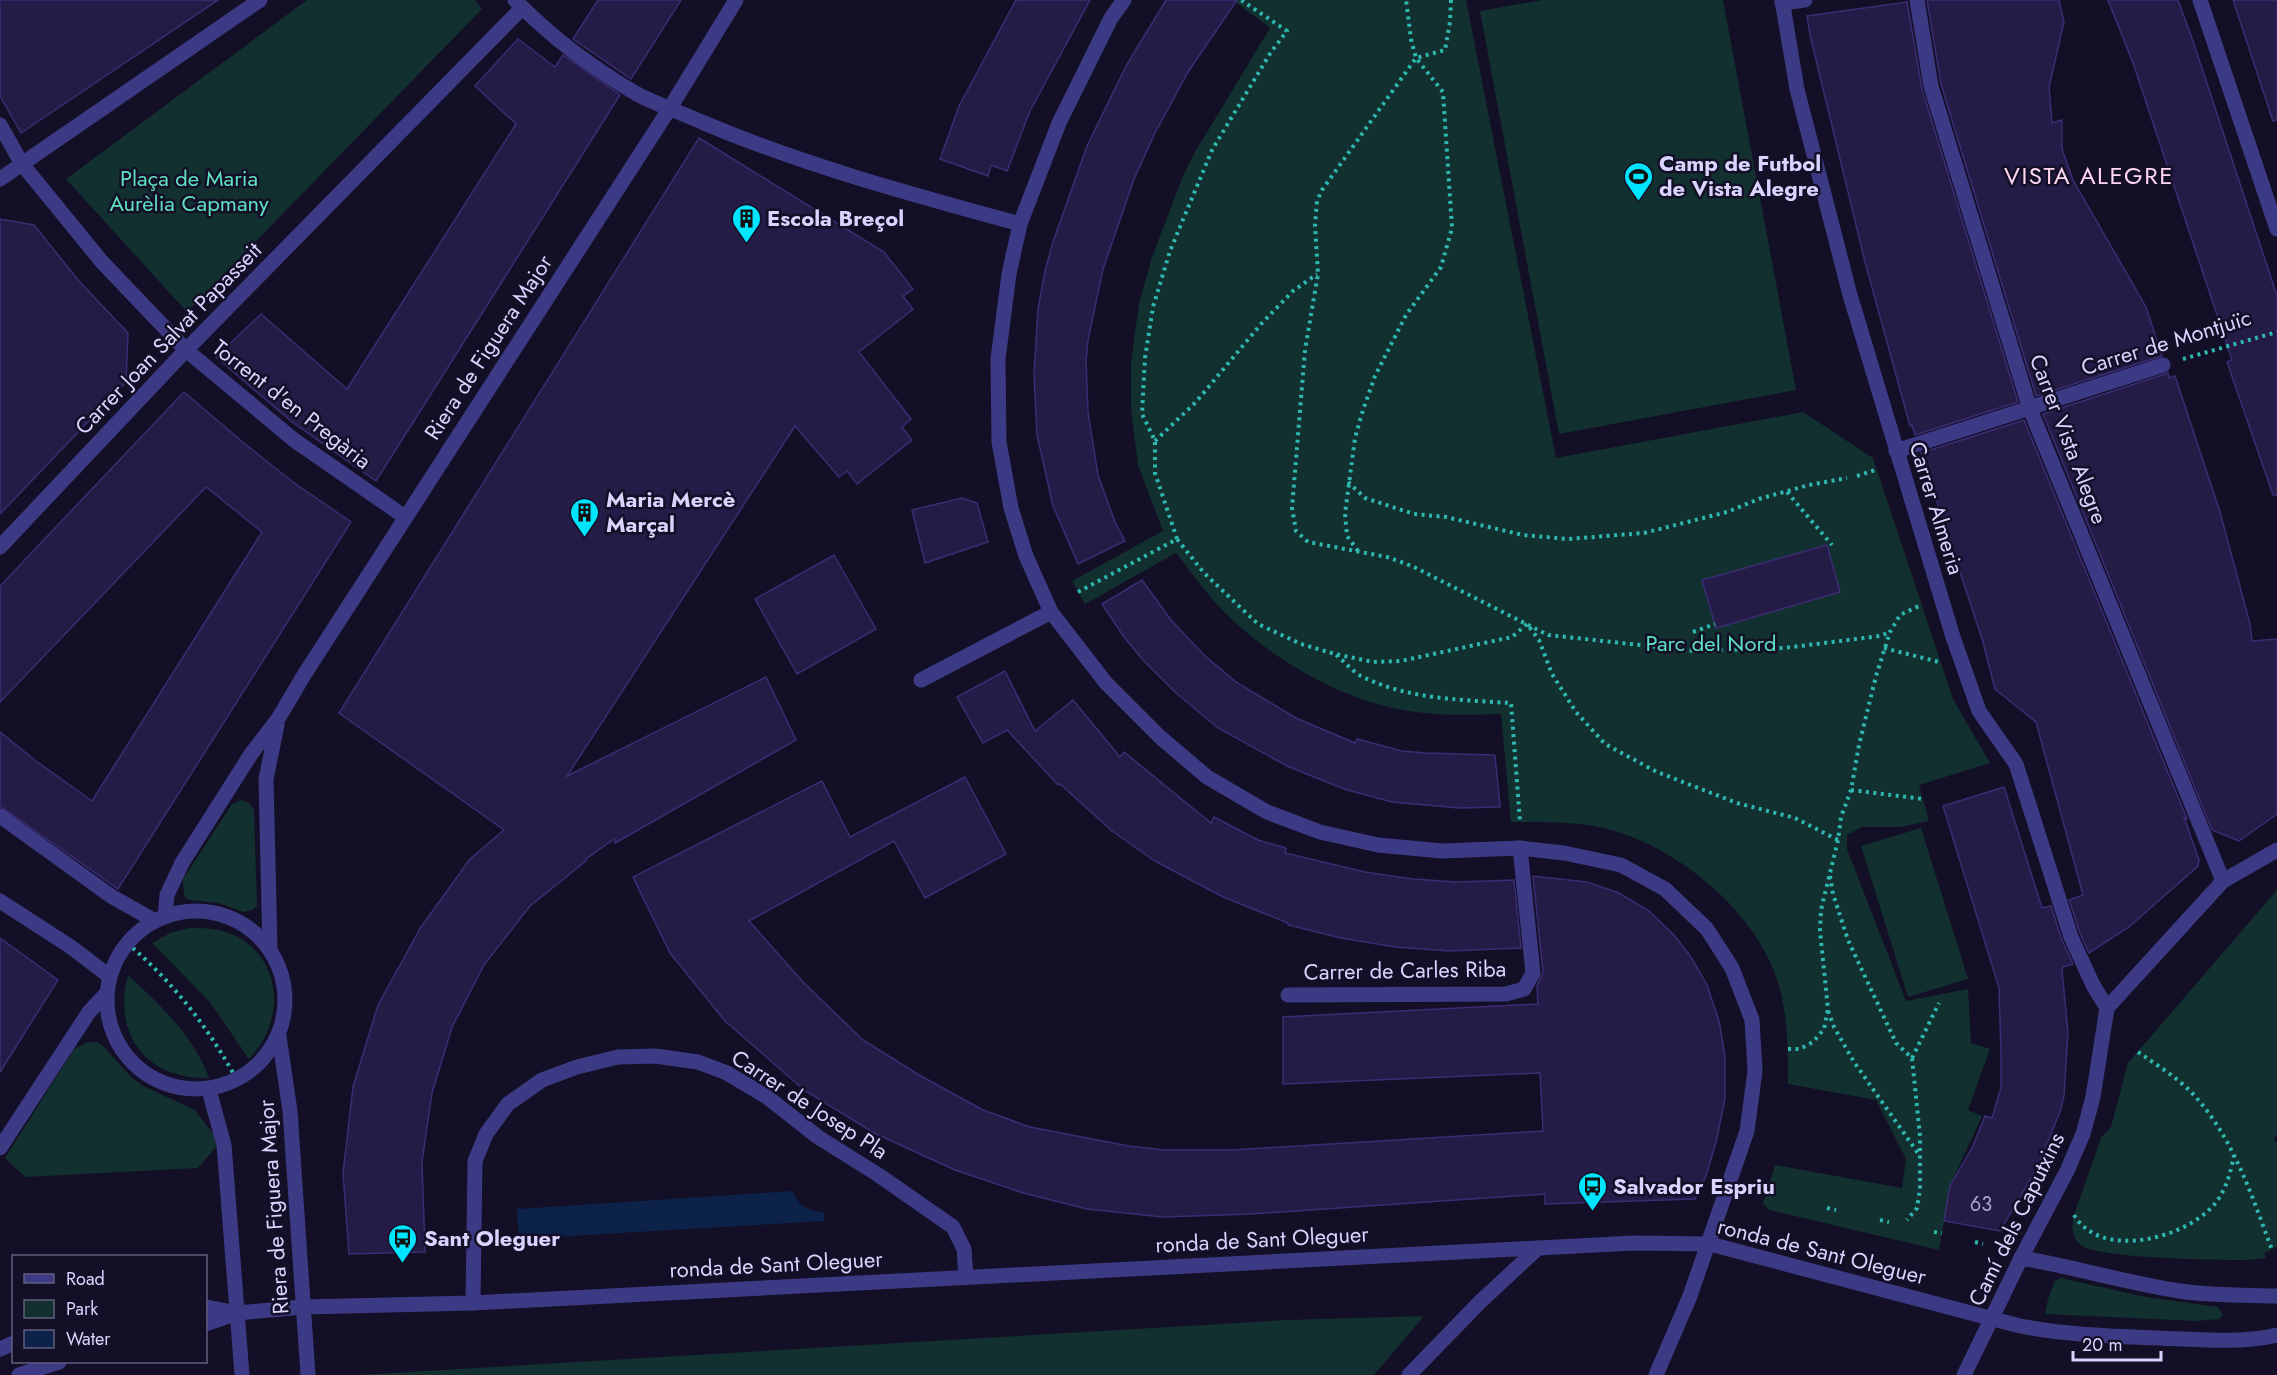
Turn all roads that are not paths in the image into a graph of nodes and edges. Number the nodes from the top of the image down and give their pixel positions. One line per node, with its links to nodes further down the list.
1 (260, 0): 11 (street)
2 (736, 0): 9 (street, Riera de Figuera Major)
3 (1124, 0): 13 (street)
4 (1805, 0): 7 (street)
5 (1917, 0): 17 (street, Carrer Vista Alegre)
6 (2200, 0): 14 (street)
7 (1782, 1): 18 (street, Carrer Almeria)
8 (518, 4): 9 (street); 15 (street, Carrer Joan Salvat Papasseit)
9 (670, 108): 13 (street); 19 (street, Riera de Figuera Major)
10 (0, 125): 11 (street, Torrent d'en Pregària)
11 (22, 164): 12 (street); 15 (street, Torrent d'en Pregària)
12 (0, 179)
13 (1020, 224): 21 (street)
14 (2277, 230)
15 (186, 350): 19 (street, Torrent d'en Pregària); 20 (street, Carrer Joan Salvat Papasseit)
16 (2163, 365): 17 (street, Carrer de Montjuïc)
17 (2030, 409): 18 (street, Carrer de Montjuïc); 27 (street, Carrer Vista Alegre)
18 (1896, 451): 34 (street, Carrer Almeria)
19 (405, 517): 23 (street, Riera de Figuera Major)
20 (0, 547)
21 (1051, 612): 22 (street); 25 (street)
22 (921, 680)
23 (278, 719): 29 (street); 30 (street)
24 (0, 816): 29 (street)
25 (1520, 848): 33 (street, Carrer de Carles Riba); 38 (street)
26 (2277, 850): 27 (street)
27 (2223, 881): 34 (street)
28 (0, 901): 31 (street)
29 (160, 919): 30 (street); 31 (street)
30 (270, 949): 35 (street)
31 (109, 976): 32 (street)
32 (106, 994): 36 (street); 37 (street)
33 (1288, 995)
34 (2107, 1008): 40 (street, Camí dels Caputxins)
35 (279, 1036): 36 (street); 45 (street, Riera de Figuera Major)
36 (209, 1089): 46 (street, Riera de Figuera Major)
37 (0, 1148)
38 (1710, 1244): 39 (street, ronda de Sant Oleguer); 47 (street, ronda de Sant Oleguer); 55 (street)
39 (1538, 1248): 41 (street, ronda de Sant Oleguer); 54 (street)
40 (2021, 1258): 42 (street); 47 (street, Camí dels Caputxins)
41 (966, 1277): 43 (street, ronda de Sant Oleguer); 43 (street, Carrer de Josep Pla)
42 (2277, 1296)
43 (473, 1303): 45 (street, ronda de Sant Oleguer)
44 (207, 1307): 46 (street, ronda de Sant Oleguer)
45 (303, 1307): 46 (street, ronda de Sant Oleguer); 53 (street, Riera de Figuera Major)
46 (238, 1312): 48 (street, ronda de Sant Oleguer); 52 (street, Riera de Figuera Major)
47 (1992, 1317): 49 (street, ronda de Sant Oleguer); 56 (street, Camí dels Caputxins)
48 (207, 1324)
49 (2277, 1335)
50 (55, 1363): 51 (street)
51 (19, 1375)
52 (242, 1375)
53 (308, 1375)
54 (1409, 1375)
55 (1656, 1375)
56 (1964, 1375)

